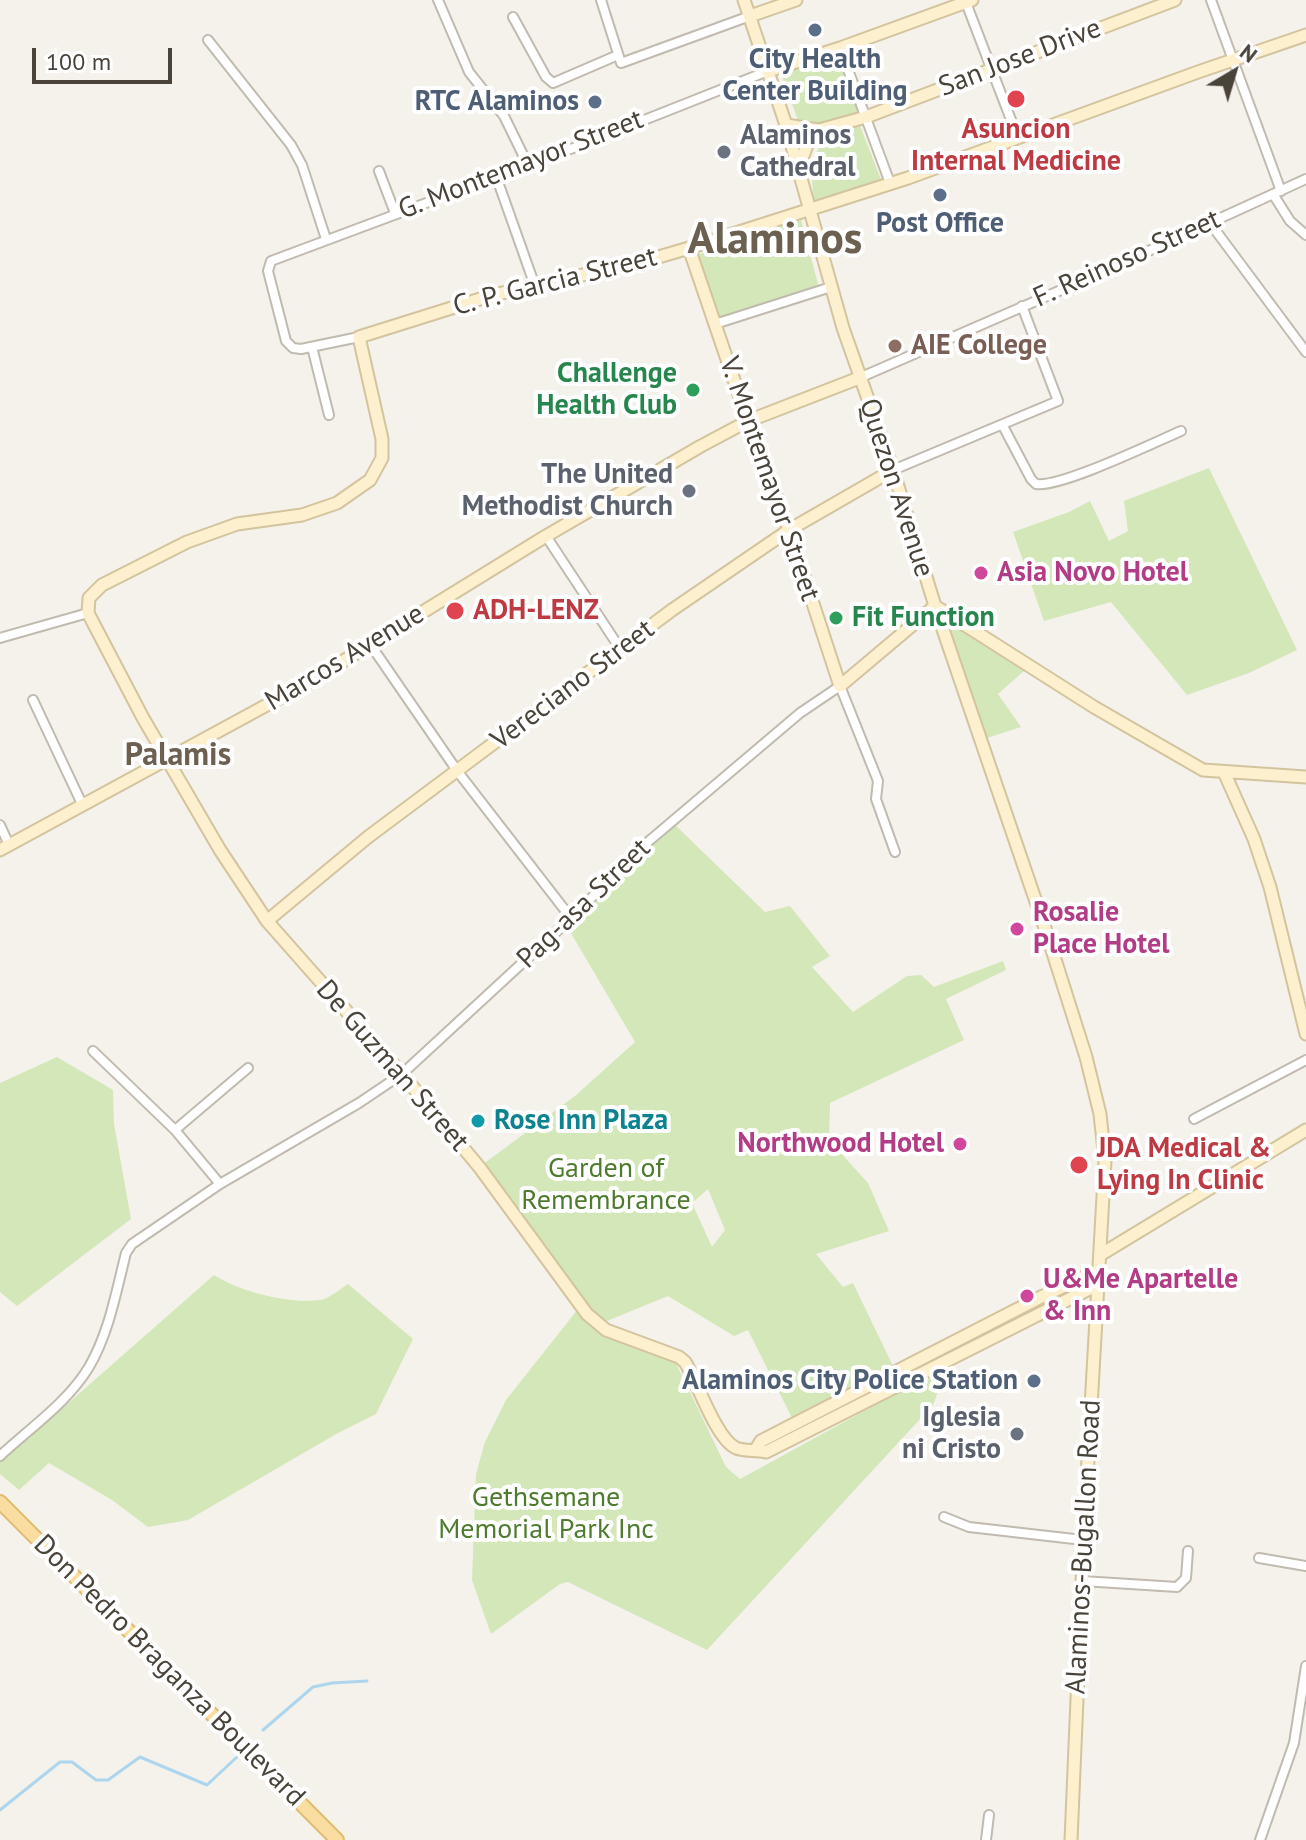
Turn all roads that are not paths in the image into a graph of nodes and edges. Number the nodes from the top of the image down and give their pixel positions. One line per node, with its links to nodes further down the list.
1 (438, 0): 21 (street)
2 (601, 0): 13 (street)
3 (744, 0): 8 (street, Quezon Avenue)
4 (796, 0): 8 (street)
5 (1175, 0): 15 (street, San Jose Drive)
6 (1211, 0): 14 (street)
7 (968, 1): 12 (street); 15 (street)
8 (750, 16): 13 (street); 16 (street, Quezon Avenue)
9 (513, 17): 13 (street)
10 (1306, 35): 14 (street, C. P. Garcia Street)
11 (208, 40): 32 (street)
12 (840, 48): 16 (street); 17 (street)
13 (620, 59)
14 (1232, 60): 20 (street, C. P. Garcia Street); 27 (street)
15 (991, 70): 17 (street, San Jose Drive); 20 (street)
16 (768, 71): 18 (street, Quezon Avenue); 21 (street, G. Montemayor Street)
17 (866, 117): 19 (street, San Jose Drive); 26 (street)
18 (786, 125): 19 (street, San Jose Drive); 22 (street, Quezon Avenue)
19 (819, 130): 22 (street)
20 (1018, 138): 26 (street, C. P. Garcia Street)
21 (527, 163): 24 (street, G. Montemayor Street)
22 (799, 168): 28 (street, Quezon Avenue)
23 (379, 171): 29 (street)
24 (496, 176): 29 (street, G. Montemayor Street); 34 (street)
25 (1306, 179): 27 (street, F. Reinoso Street)
26 (890, 183): 28 (street, C. P. Garcia Street)
27 (1277, 193): 30 (street, F. Reinoso Street); 31 (street)
28 (809, 209): 33 (street, C. P. Garcia Street); 35 (street, Quezon Avenue)
29 (395, 213): 32 (street, G. Montemayor Street)
30 (1210, 223): 36 (street, F. Reinoso Street); 41 (street)
31 (1306, 235)
32 (326, 239): 40 (street, G. Montemayor Street)
33 (689, 248): 34 (street, C. P. Garcia Street); 37 (street, V. Montemayor Street)
34 (535, 286): 38 (street, C. P. Garcia Street)
35 (831, 287): 37 (street); 42 (street, Quezon Avenue)
36 (1022, 306): 42 (street, F. Reinoso Street); 45 (street)
37 (715, 324): 44 (street, V. Montemayor Street)
38 (359, 337): 39 (street, C. P. Garcia Street); 51 (street)
39 (312, 347): 40 (street, C. P. Garcia Street); 43 (street)
40 (301, 349)
41 (1306, 352)
42 (859, 378): 44 (street, Marcos Avenue); 47 (street, Quezon Avenue)
43 (329, 415)
44 (748, 421): 48 (street, V. Montemayor Street); 49 (street, Marcos Avenue)
45 (1003, 426): 46 (street); 47 (street)
46 (1181, 431)
47 (893, 470): 48 (street, Vereciano Street); 50 (street, Quezon Avenue)
48 (789, 530): 54 (street, Vereciano Street); 55 (street, V. Montemayor Street)
49 (546, 536): 53 (street, Marcos Avenue); 54 (street)
50 (935, 606): 55 (street, Pag-asa Street); 59 (street); 76 (street, Quezon Avenue)
51 (88, 613): 52 (street); 57 (street, De Guzman Street)
52 (0, 638)
53 (370, 644): 57 (street, Marcos Avenue); 58 (street)
54 (621, 650): 58 (street, Vereciano Street)
55 (840, 686): 64 (street, V. Montemayor Street); 65 (street, Pag-asa Street)
56 (33, 700): 61 (street)
57 (167, 759): 61 (street, Marcos Avenue); 66 (street, De Guzman Street)
58 (458, 772): 65 (street); 66 (street, Vereciano Street)
59 (1224, 772): 60 (street); 67 (street)
60 (1306, 777)
61 (82, 804): 63 (street, Marcos Avenue)
62 (0, 825): 63 (street)
63 (5, 847)
64 (895, 852)
65 (571, 918): 71 (street, Pag-asa Street)
66 (267, 921): 71 (street, De Guzman Street)
67 (1306, 1034)
68 (93, 1051): 73 (street)
69 (1306, 1060): 72 (street)
70 (248, 1068): 73 (street)
71 (402, 1074): 75 (street, Pag-asa Street); 85 (street, De Guzman Street)
72 (1194, 1119)
73 (175, 1130): 75 (street)
74 (1306, 1130): 76 (street)
75 (220, 1184): 86 (street, Pag-asa Street)
76 (1100, 1255): 77 (street, Alaminos-Bugallon Road)
77 (1099, 1270): 78 (street, Alaminos-Bugallon Road); 79 (street)
78 (1099, 1284): 80 (street); 89 (street, Alaminos-Bugallon Road)
79 (1043, 1296): 80 (street); 81 (street)
80 (1050, 1309): 82 (street)
81 (994, 1321): 82 (street); 83 (street)
82 (1001, 1333): 84 (street)
83 (946, 1347): 84 (street); 85 (street)
84 (952, 1358): 85 (street)
85 (842, 1406)
86 (0, 1456)
87 (0, 1502): 96 (main road, Don Pedro Braganza Boulevard)
88 (944, 1517): 89 (street)
89 (1083, 1540): 93 (street, Alaminos-Bugallon Road)
90 (1188, 1551): 93 (street)
91 (1259, 1558): 92 (street)
92 (1306, 1566)
93 (1082, 1581): 98 (street, Alaminos-Bugallon Road)
94 (1306, 1666): 99 (street)
95 (989, 1815): 97 (street)
96 (337, 1840)
97 (986, 1840)
98 (1071, 1840)
99 (1260, 1840)

